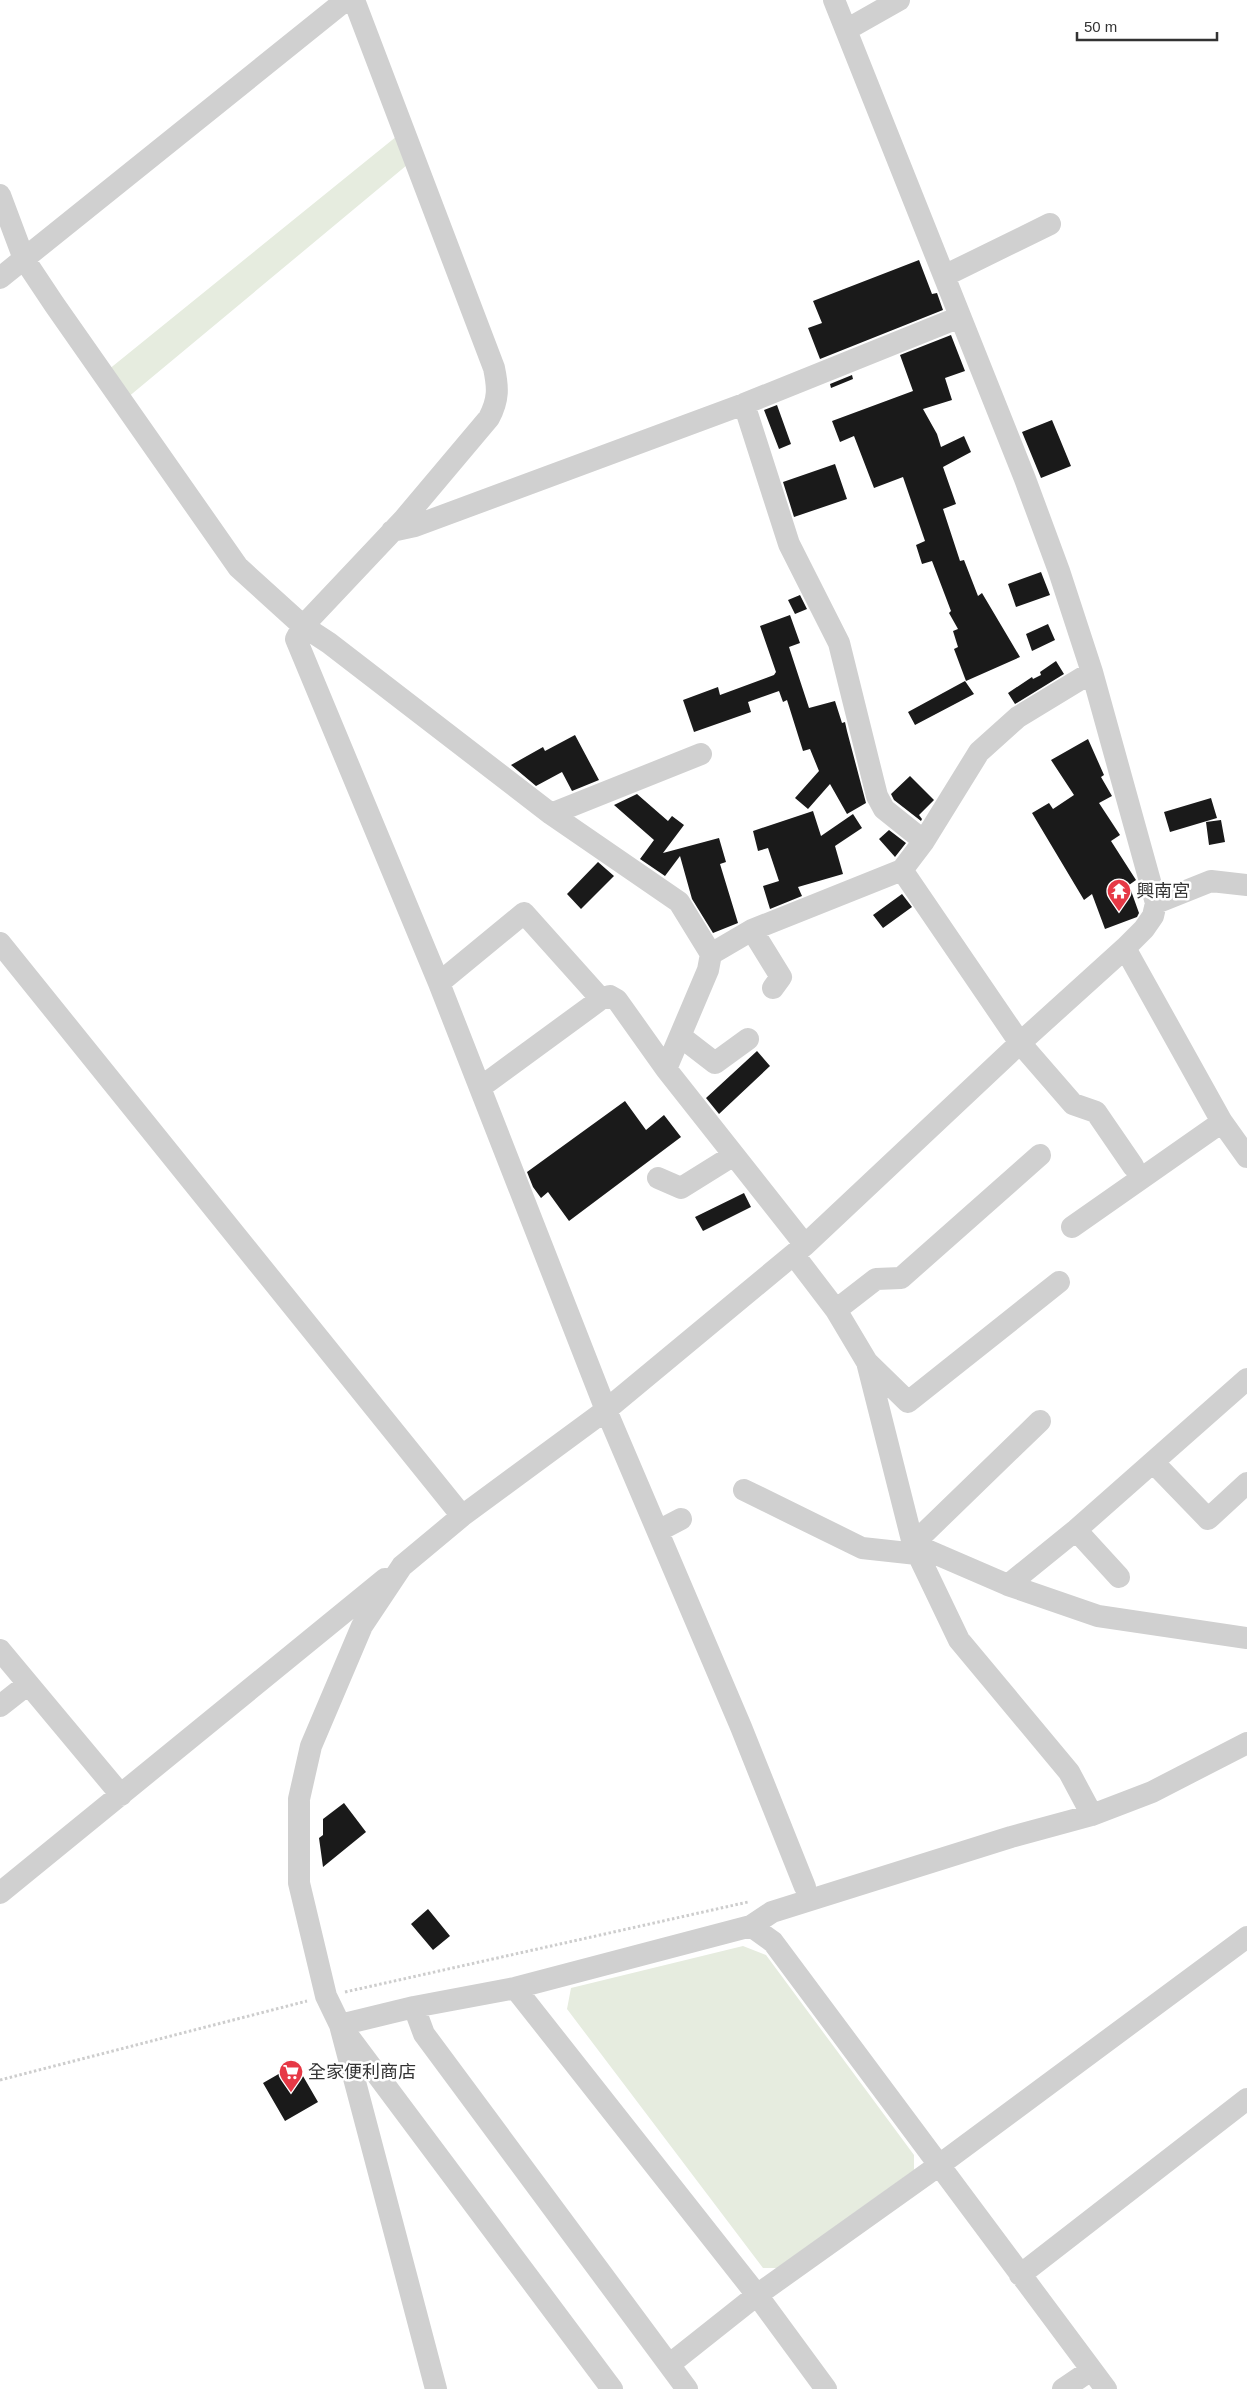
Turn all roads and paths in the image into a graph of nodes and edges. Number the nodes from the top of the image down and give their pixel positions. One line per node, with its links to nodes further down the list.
1 (346, 0): 8 (street)
2 (354, 0): 13 (street)
3 (834, 0): 5 (street)
4 (899, 0): 5 (street)
5 (846, 30): 9 (street)
6 (0, 195): 8 (street)
7 (1050, 224): 9 (street)
8 (24, 259): 10 (street); 14 (street)
9 (944, 276): 11 (street)
10 (0, 278)
11 (960, 317): 12 (street); 15 (street)
12 (744, 404): 13 (street); 18 (street)
13 (392, 531): 14 (street)
14 (303, 626): 17 (street); 26 (street)
15 (1092, 672): 18 (street); 21 (street)
16 (701, 754): 17 (street)
17 (551, 814): 25 (street)
18 (924, 841): 19 (street)
19 (902, 870): 22 (street); 31 (street)
20 (1247, 885): 21 (street)
21 (1156, 903): 24 (street)
22 (752, 930): 25 (street); 27 (street)
23 (0, 943): 51 (street)
24 (1126, 948): 31 (street); 34 (street)
25 (711, 954): 29 (street)
26 (439, 982): 28 (street); 33 (street)
27 (773, 988)
28 (601, 999): 32 (street); 33 (street)
29 (680, 1036): 30 (street); 32 (street)
30 (748, 1039)
31 (1020, 1043): 38 (street); 41 (street)
32 (666, 1069): 35 (street)
33 (481, 1087): 46 (street)
34 (1222, 1122): 37 (street); 40 (street)
35 (734, 1155): 39 (street); 41 (street)
36 (1040, 1155): 43 (street)
37 (1247, 1157)
38 (1133, 1166)
39 (658, 1178)
40 (1072, 1227)
41 (800, 1250): 43 (street); 46 (street)
42 (1059, 1282): 44 (street)
43 (836, 1310): 44 (street)
44 (867, 1362): 55 (street)
45 (1247, 1379): 48 (street)
46 (606, 1410): 51 (street); 54 (street)
47 (1040, 1421): 55 (street)
48 (1153, 1462): 49 (street); 53 (street)
49 (1247, 1483)
50 (744, 1490): 55 (street)
51 (462, 1516): 56 (street)
52 (680, 1519): 54 (street)
53 (1076, 1530): 57 (street); 58 (street)
54 (658, 1531): 66 (street)
55 (915, 1549): 58 (street); 65 (street)
56 (402, 1566): 64 (street); 72 (street)
57 (1119, 1577)
58 (1008, 1585): 59 (street)
59 (1247, 1638)
60 (0, 1650): 61 (street)
61 (28, 1684): 62 (street); 64 (street)
62 (0, 1706)
63 (1247, 1743): 65 (street)
64 (121, 1795): 67 (street)
65 (1092, 1815): 69 (street)
66 (805, 1887)
67 (0, 1893)
68 (757, 1900): 72 (path)
69 (751, 1926): 71 (street); 77 (street)
70 (1247, 1937): 77 (street)
71 (515, 1988): 73 (street); 79 (street)
72 (326, 1996): 74 (street); 75 (path)
73 (414, 2007): 74 (street); 80 (street)
74 (340, 2026): 82 (street); 83 (street)
75 (0, 2080)
76 (1247, 2099): 78 (street)
77 (938, 2166): 78 (street); 79 (street)
78 (1020, 2275): 81 (street)
79 (757, 2295): 80 (street); 85 (street)
80 (670, 2364): 84 (street)
81 (1091, 2370): 86 (street); 87 (street)
82 (436, 2389)
83 (612, 2389)
84 (687, 2389)
85 (826, 2389)
86 (1063, 2389)
87 (1106, 2389)

